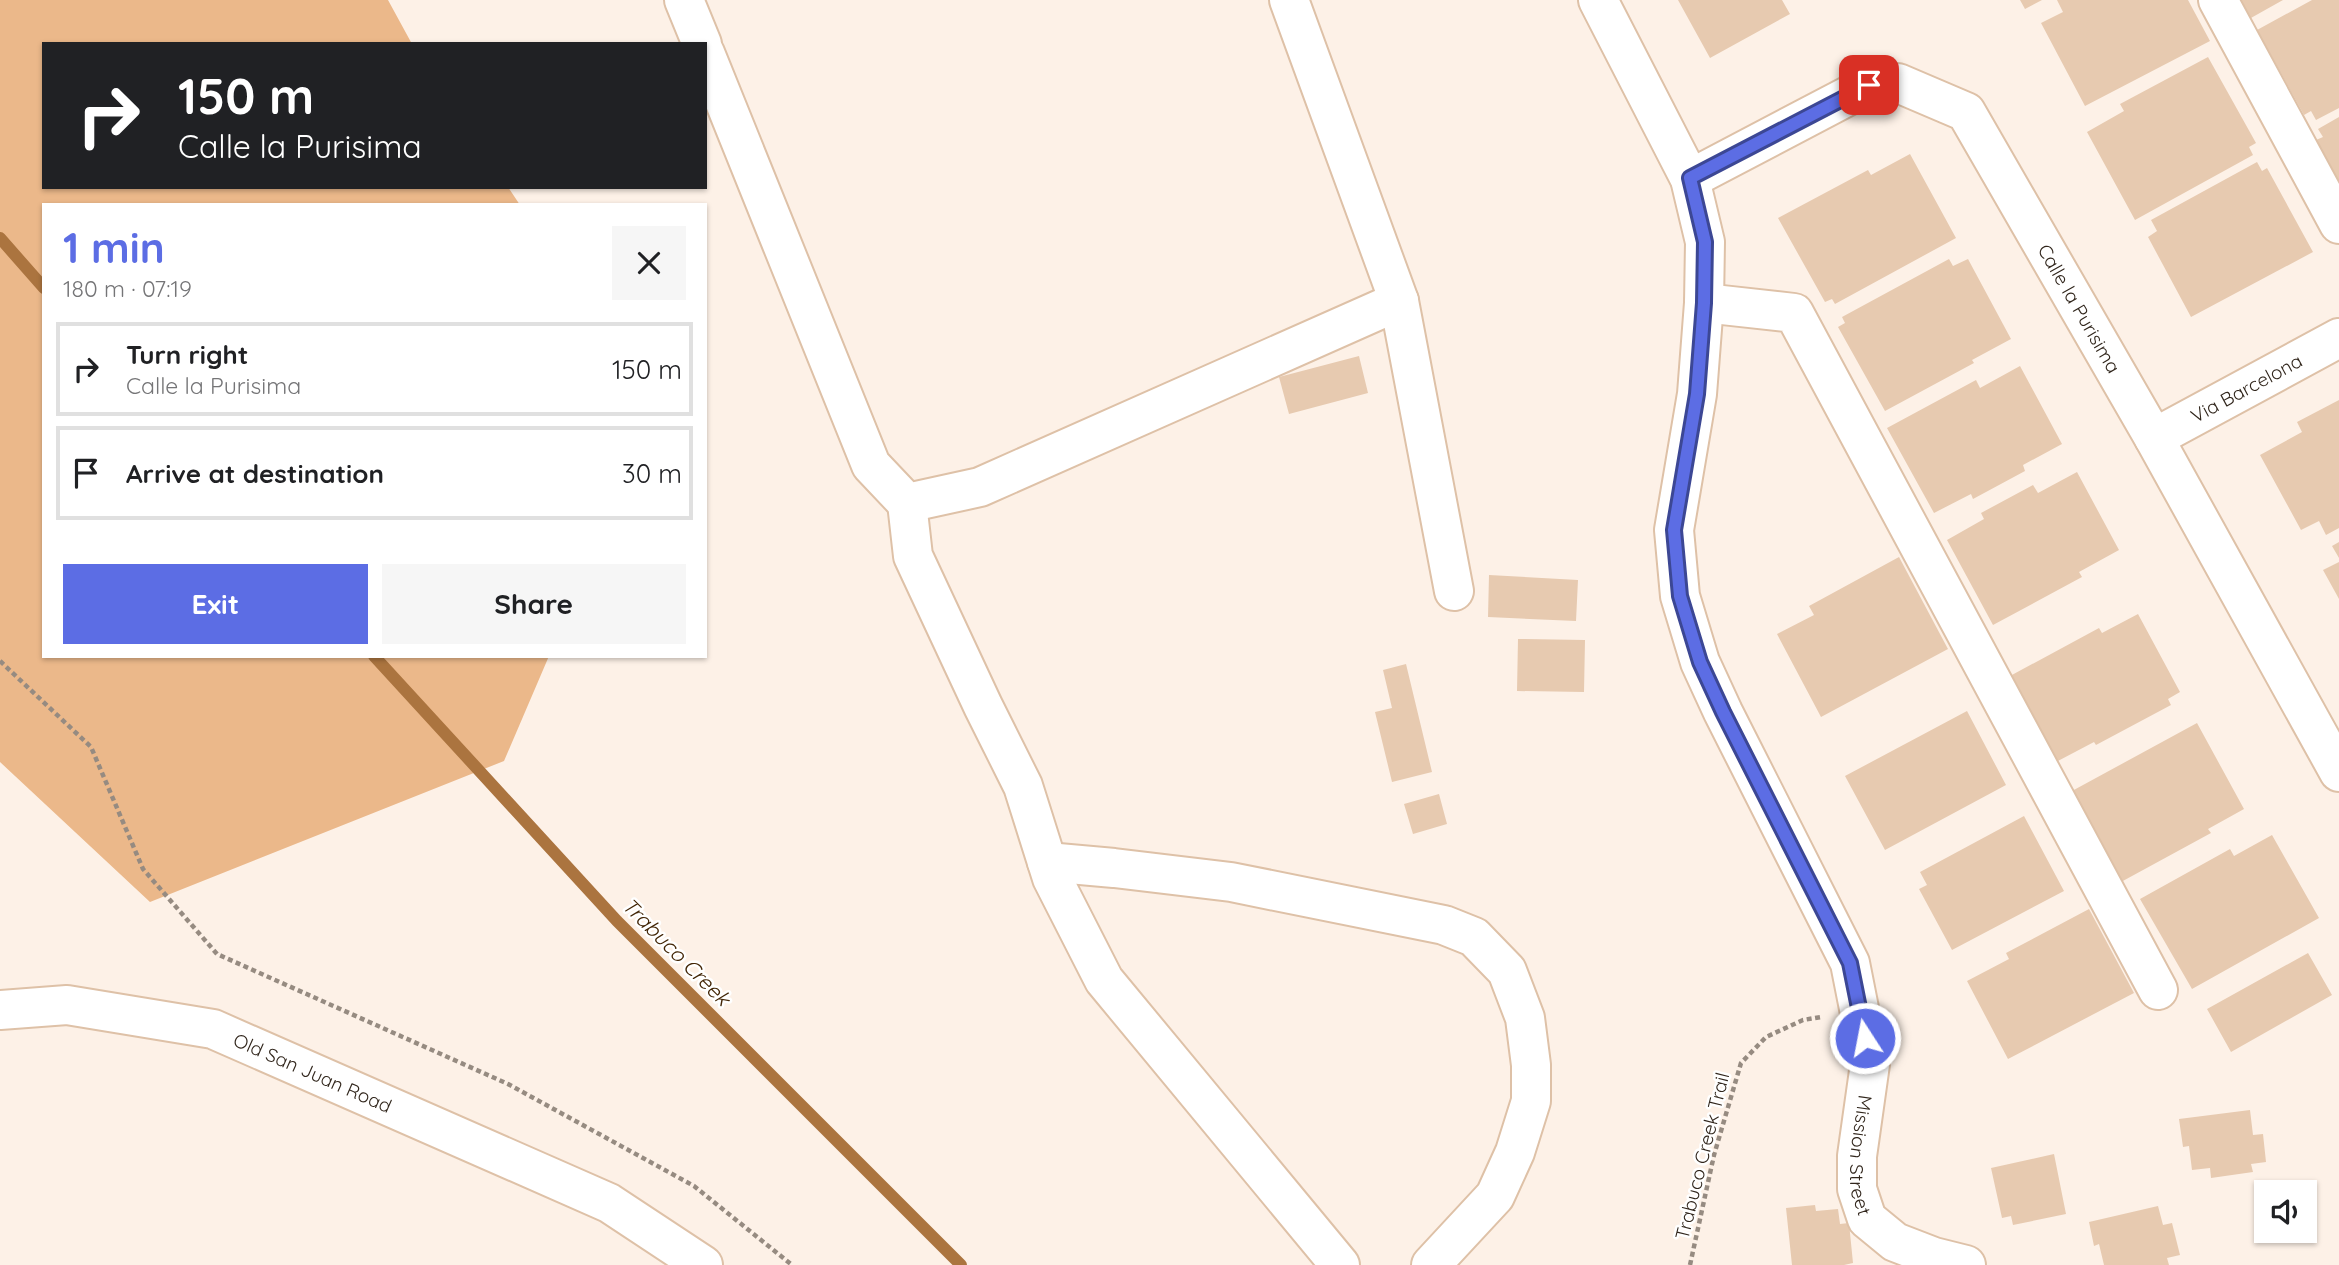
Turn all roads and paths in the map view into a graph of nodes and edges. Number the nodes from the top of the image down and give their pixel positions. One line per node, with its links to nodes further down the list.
1 (684, 0): 5 (street)
2 (1289, 0): 9 (street)
3 (1598, 0): 7 (street, Mission Street)
4 (2218, 0): 8 (street)
5 (701, 42)
6 (707, 58): 13 (street)
7 (1690, 178): 10 (street, Mission Street); 12 (street, Calle la Purisima)
8 (2339, 224)
9 (1399, 301): 13 (street); 14 (street)
10 (1704, 303): 18 (street); 20 (street, Mission Street)
11 (2339, 338): 12 (street, Via Barcelona)
12 (2154, 438): 16 (street, Calle la Purisima)
13 (907, 503): 17 (street)
14 (1454, 591)
15 (0, 661): 22 (path)
16 (2339, 772)
17 (1047, 862): 23 (street); 24 (street)
18 (2158, 990)
19 (0, 1010): 21 (street, Old San Juan Road)
20 (1860, 1012): 25 (path, Trabuco Creek Trail); 26 (street, Mission Street)
21 (703, 1265)
22 (792, 1265)
23 (1340, 1265)
24 (1432, 1265)
25 (1690, 1265)
26 (1966, 1265)

